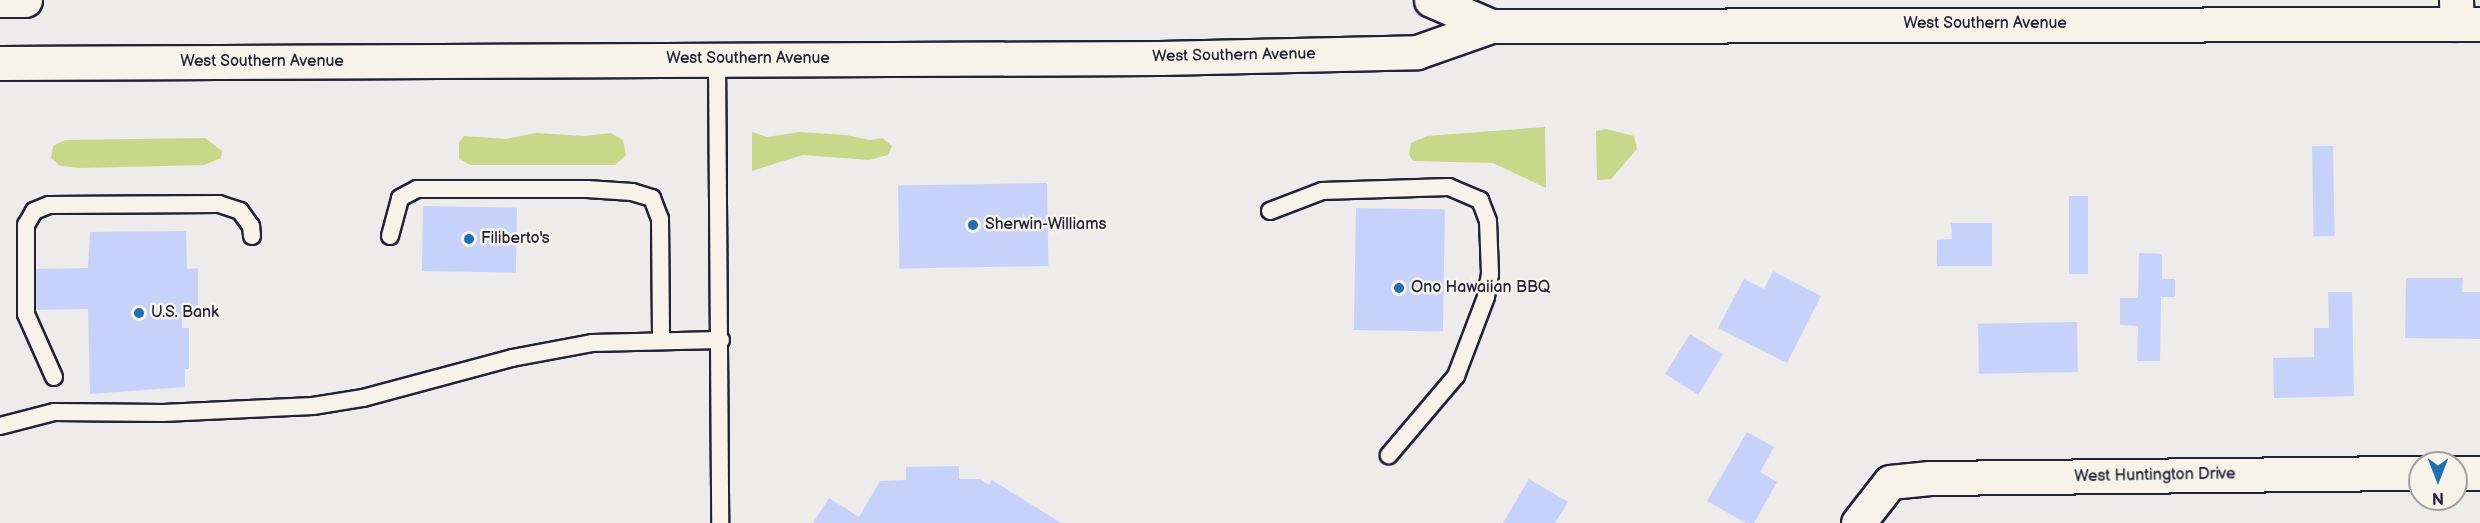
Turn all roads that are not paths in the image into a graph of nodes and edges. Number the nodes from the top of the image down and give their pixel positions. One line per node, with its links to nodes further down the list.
1 (0, 0): 2 (main road)
2 (25, 0)
3 (1431, 0): 5 (main road, West Southern Avenue)
4 (2464, 16): 5 (main road, West Southern Avenue)
5 (1491, 26): 6 (main road, West Southern Avenue)
6 (717, 59): 7 (main road, West Southern Avenue); 11 (lane)
7 (0, 63)
8 (1270, 211): 15 (lane)
9 (390, 236): 12 (lane)
10 (252, 237): 13 (lane)
11 (721, 340): 12 (lane); 17 (lane)
12 (661, 341): 14 (lane)
13 (54, 377)
14 (0, 426)
15 (1389, 455)
16 (2408, 473): 18 (main road, West Huntington Drive)
17 (720, 523)
18 (1858, 523)

